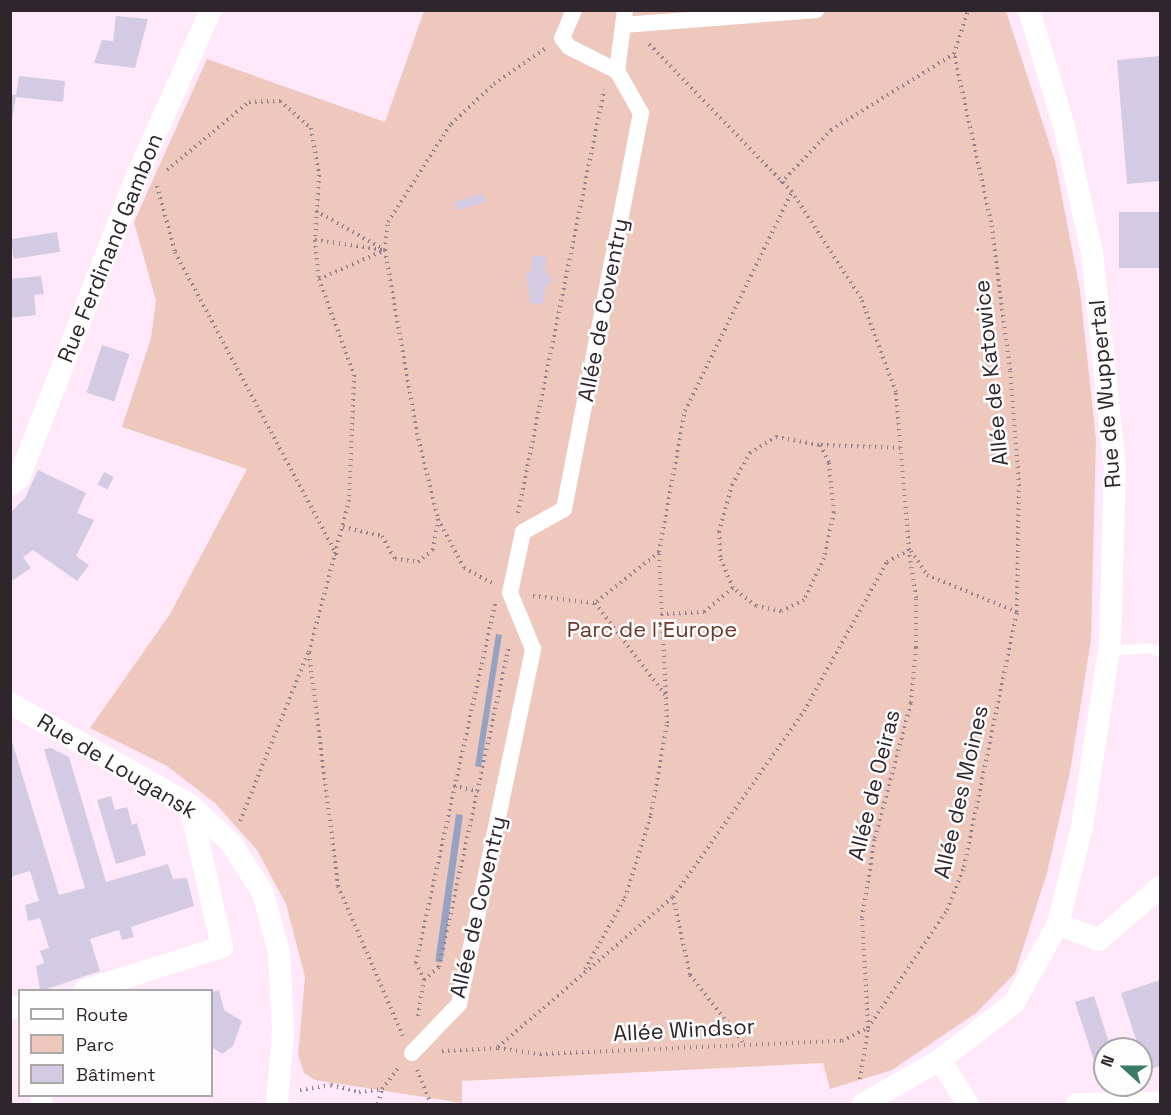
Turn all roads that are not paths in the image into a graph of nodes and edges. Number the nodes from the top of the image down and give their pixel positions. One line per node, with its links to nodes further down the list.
1 (211, 10): 7 (street, Rue Ferdinand Gambon)
2 (574, 10): 6 (street)
3 (816, 10): 5 (street)
4 (1029, 10): 8 (street, Rue de Wuppertal)
5 (624, 18): 6 (street)
6 (617, 71): 15 (street, Allée de Coventry)
7 (10, 485)
8 (1109, 651): 9 (lane); 13 (street, Rue de Wuppertal)
9 (1161, 652)
10 (10, 703): 11 (street, Rue de Lougansk)
11 (190, 804): 14 (street); 18 (street, Rue de Lougansk)
12 (1161, 887): 13 (street)
13 (1058, 924): 16 (street, Rue de Wuppertal)
14 (88, 989)
15 (412, 1053)
16 (940, 1060): 17 (street, Rue de Wuppertal); 20 (street)
17 (862, 1094)
18 (277, 1102)
19 (1161, 1103): 21 (street)
20 (968, 1104)
21 (1077, 1104)

